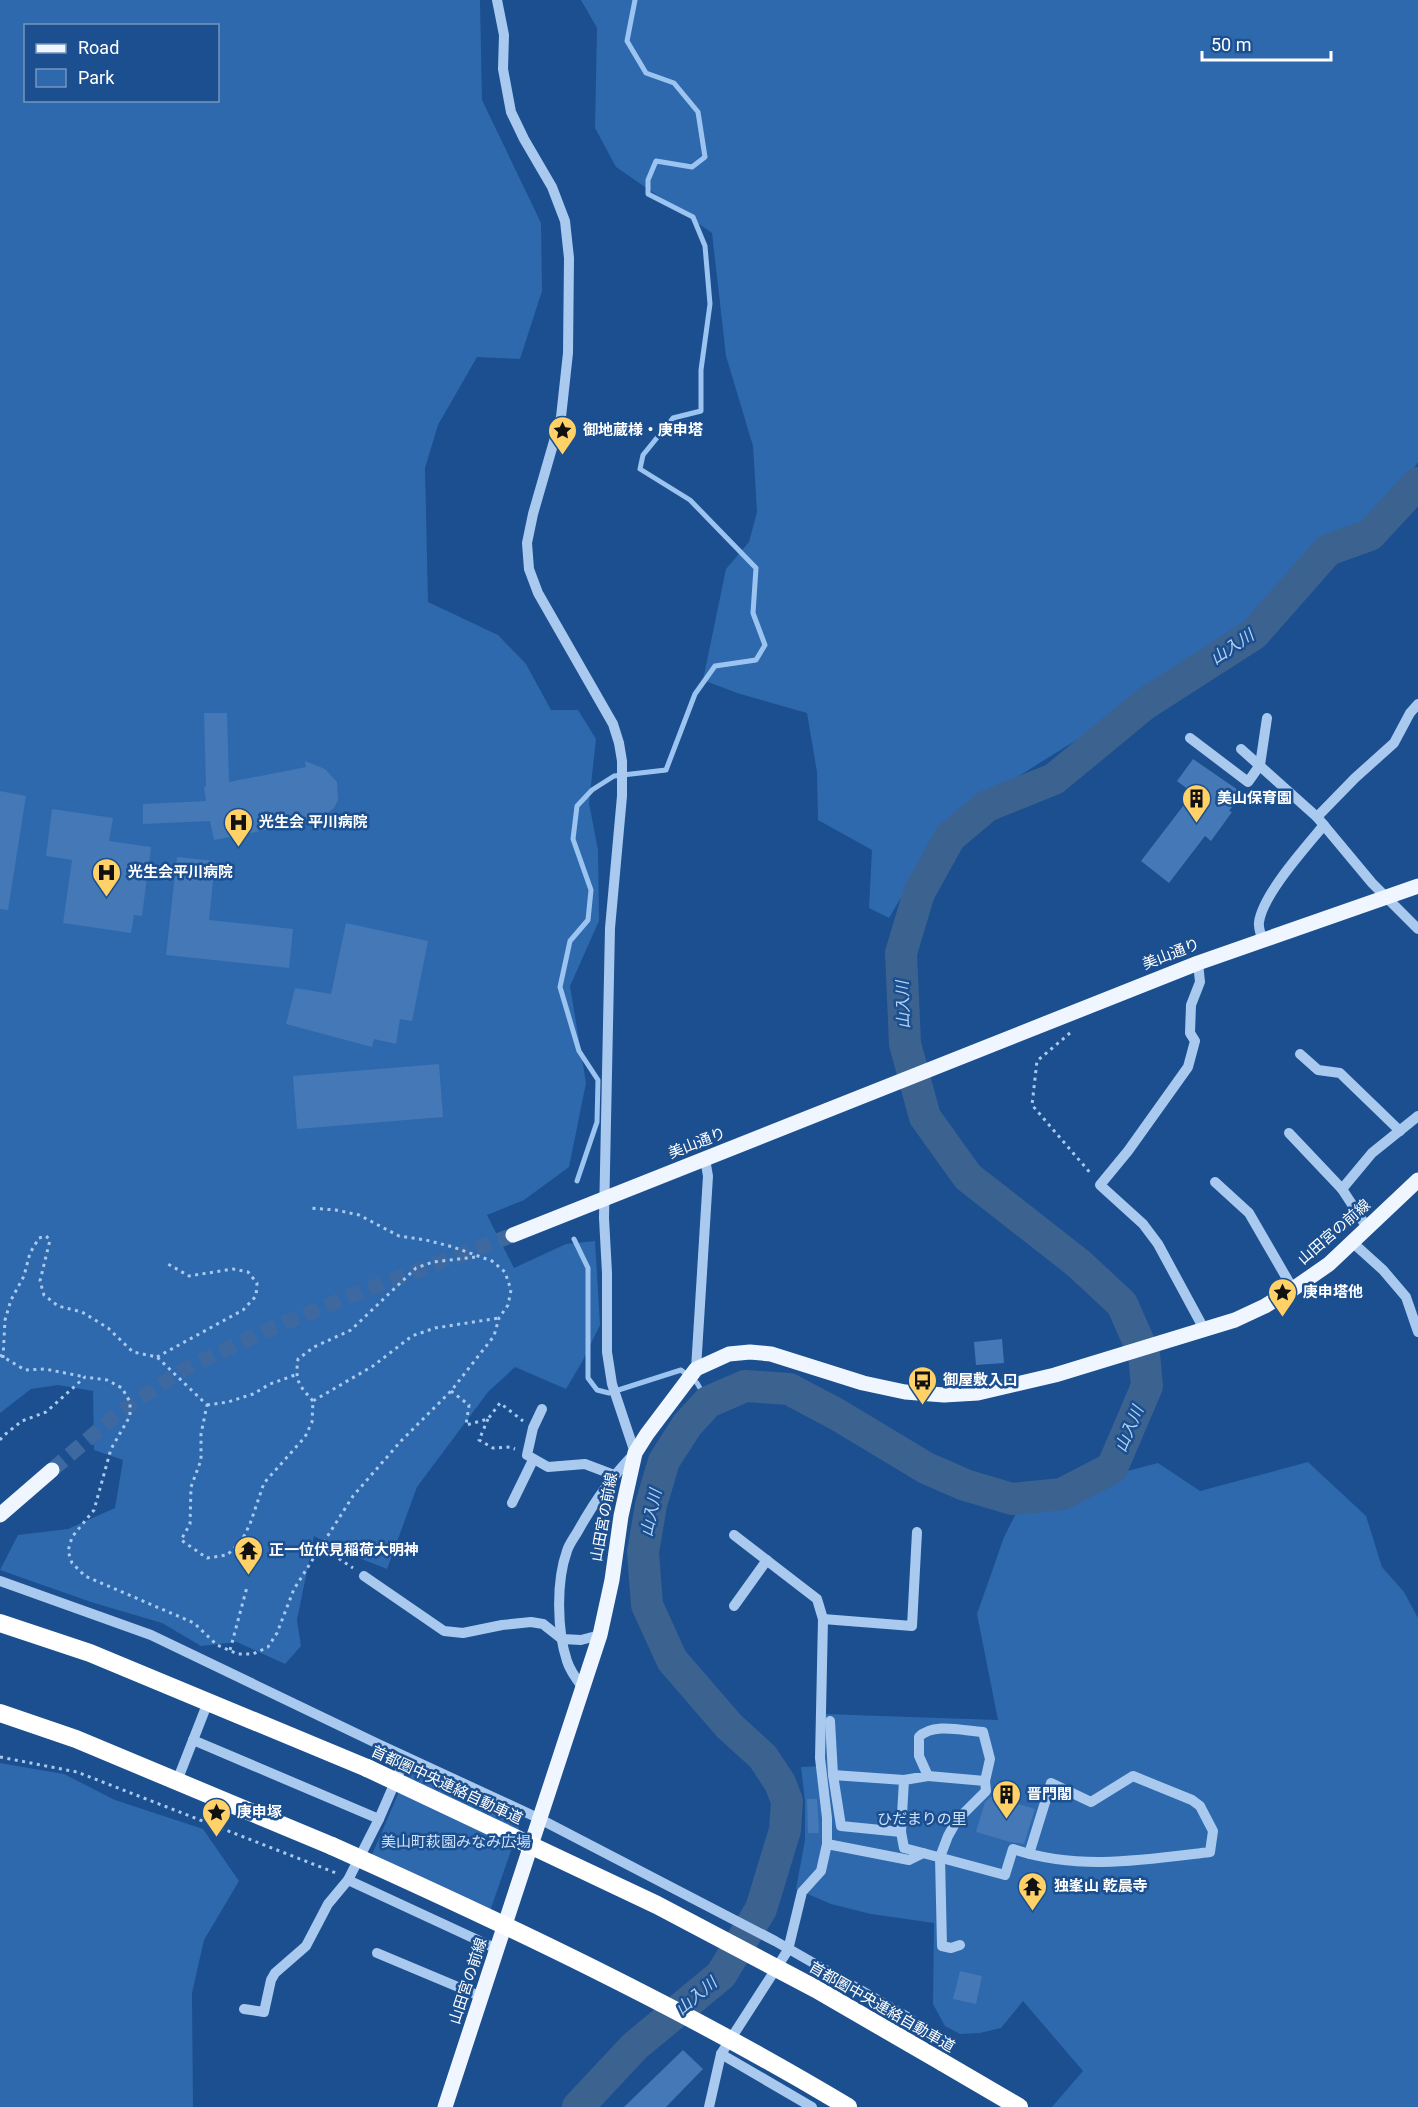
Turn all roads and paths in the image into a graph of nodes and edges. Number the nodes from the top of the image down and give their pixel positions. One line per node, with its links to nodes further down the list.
1 (498, 1): 23 (street)
2 (1418, 704): 7 (street)
3 (1267, 718): 6 (street)
4 (1190, 738): 6 (street)
5 (1241, 749): 6 (street)
6 (1260, 765): 7 (street)
7 (1321, 821): 9 (street); 11 (street)
8 (1418, 886): 9 (main road, 美山通り)
9 (1387, 896): 10 (street); 11 (main road, 美山通り)
10 (1418, 928)
11 (1263, 940): 12 (main road, 美山通り)
12 (1198, 963): 18 (main road, 美山通り); 20 (street)
13 (1071, 1031): 20 (path)
14 (1300, 1054): 16 (street)
15 (1418, 1116): 16 (street)
16 (1400, 1131): 22 (street)
17 (1288, 1133): 22 (street)
18 (705, 1159): 23 (main road, 美山通り); 36 (street)
19 (1215, 1182): 30 (street)
20 (1100, 1185): 32 (street)
21 (1415, 1186): 25 (main road, 山田宮の前線)
22 (1342, 1189): 25 (street)
23 (605, 1198): 26 (main road, 美山通り); 46 (street)
24 (308, 1208): 28 (path)
25 (1368, 1229): 27 (main road, 山田宮の前線)
26 (513, 1235)
27 (1352, 1242): 30 (main road, 山田宮の前線); 33 (street)
28 (477, 1257): 31 (path); 37 (path)
29 (168, 1264): 35 (path)
30 (1293, 1289): 32 (main road, 山田宮の前線)
31 (500, 1318): 39 (path); 40 (path)
32 (1204, 1329): 36 (main road, 山田宮の前線)
33 (1418, 1331)
34 (2, 1357): 35 (path); 38 (path)
35 (157, 1357): 41 (path)
36 (692, 1374): 46 (main road, 山田宮の前線)
37 (296, 1375): 40 (path); 41 (path)
38 (86, 1377): 45 (path); 65 (path)
39 (451, 1391): 44 (path); 54 (path)
40 (313, 1401): 41 (path)
41 (207, 1405)
42 (542, 1409): 47 (street)
43 (514, 1414): 44 (path)
44 (488, 1419): 47 (path)
45 (0, 1440)
46 (634, 1453): 49 (street); 63 (main road, 山田宮の前線)
47 (530, 1458): 49 (street); 50 (street)
48 (52, 1470): 51 (main road)
49 (614, 1474): 64 (street)
50 (512, 1503)
51 (0, 1515)
52 (917, 1532): 61 (street)
53 (734, 1535): 55 (street)
54 (320, 1546): 56 (path); 67 (path)
55 (767, 1560): 59 (street); 61 (street)
56 (364, 1576): 64 (street)
57 (0, 1581): 75 (street)
58 (247, 1587): 65 (path)
59 (734, 1606)
60 (0, 1613): 66 (highway)
61 (823, 1619): 84 (street)
62 (0, 1623): 66 (highway, 首都圏中央連絡自動車道)
63 (600, 1635): 64 (street); 69 (main road, 山田宮の前線)
64 (562, 1640): 69 (street)
65 (230, 1650): 67 (path)
66 (90, 1653): 70 (highway, 首都圏中央連絡自動車道)
67 (238, 1654): 68 (path)
68 (236, 1662)
69 (583, 1688): 81 (main road, 山田宮の前線)
70 (208, 1702): 73 (street); 101 (highway, 首都圏中央連絡自動車道, bridge)
71 (0, 1713): 79 (highway)
72 (830, 1721): 76 (street)
73 (192, 1740): 79 (street); 82 (street)
74 (0, 1756): 88 (path)
75 (406, 1757): 81 (street); 82 (street)
76 (833, 1775): 78 (street); 83 (street)
77 (928, 1776): 78 (street); 80 (street); 80 (street)
78 (904, 1780): 83 (street)
79 (177, 1781): 100 (highway, bridge)
80 (985, 1781): 87 (street)
81 (538, 1818): 90 (main road, 山田宮の前線); 91 (street)
82 (379, 1819): 88 (street)
83 (901, 1832): 85 (street)
84 (827, 1844): 85 (street); 91 (street)
85 (923, 1853): 87 (street)
86 (1029, 1854): 86 (street); 87 (street)
87 (940, 1857): 89 (street)
88 (348, 1880): 90 (street); 94 (street)
89 (960, 1945)
90 (497, 1948): 93 (main road, 山田宮の前線)
91 (788, 1950): 95 (street); 96 (street)
92 (377, 1953): 93 (street)
93 (482, 1997): 97 (main road, 山田宮の前線)
94 (244, 2008)
95 (911, 2019)
96 (721, 2054): 98 (street); 99 (street)
97 (445, 2107)
98 (709, 2107)
99 (812, 2107)
100 (848, 2107)
101 (1019, 2107)

